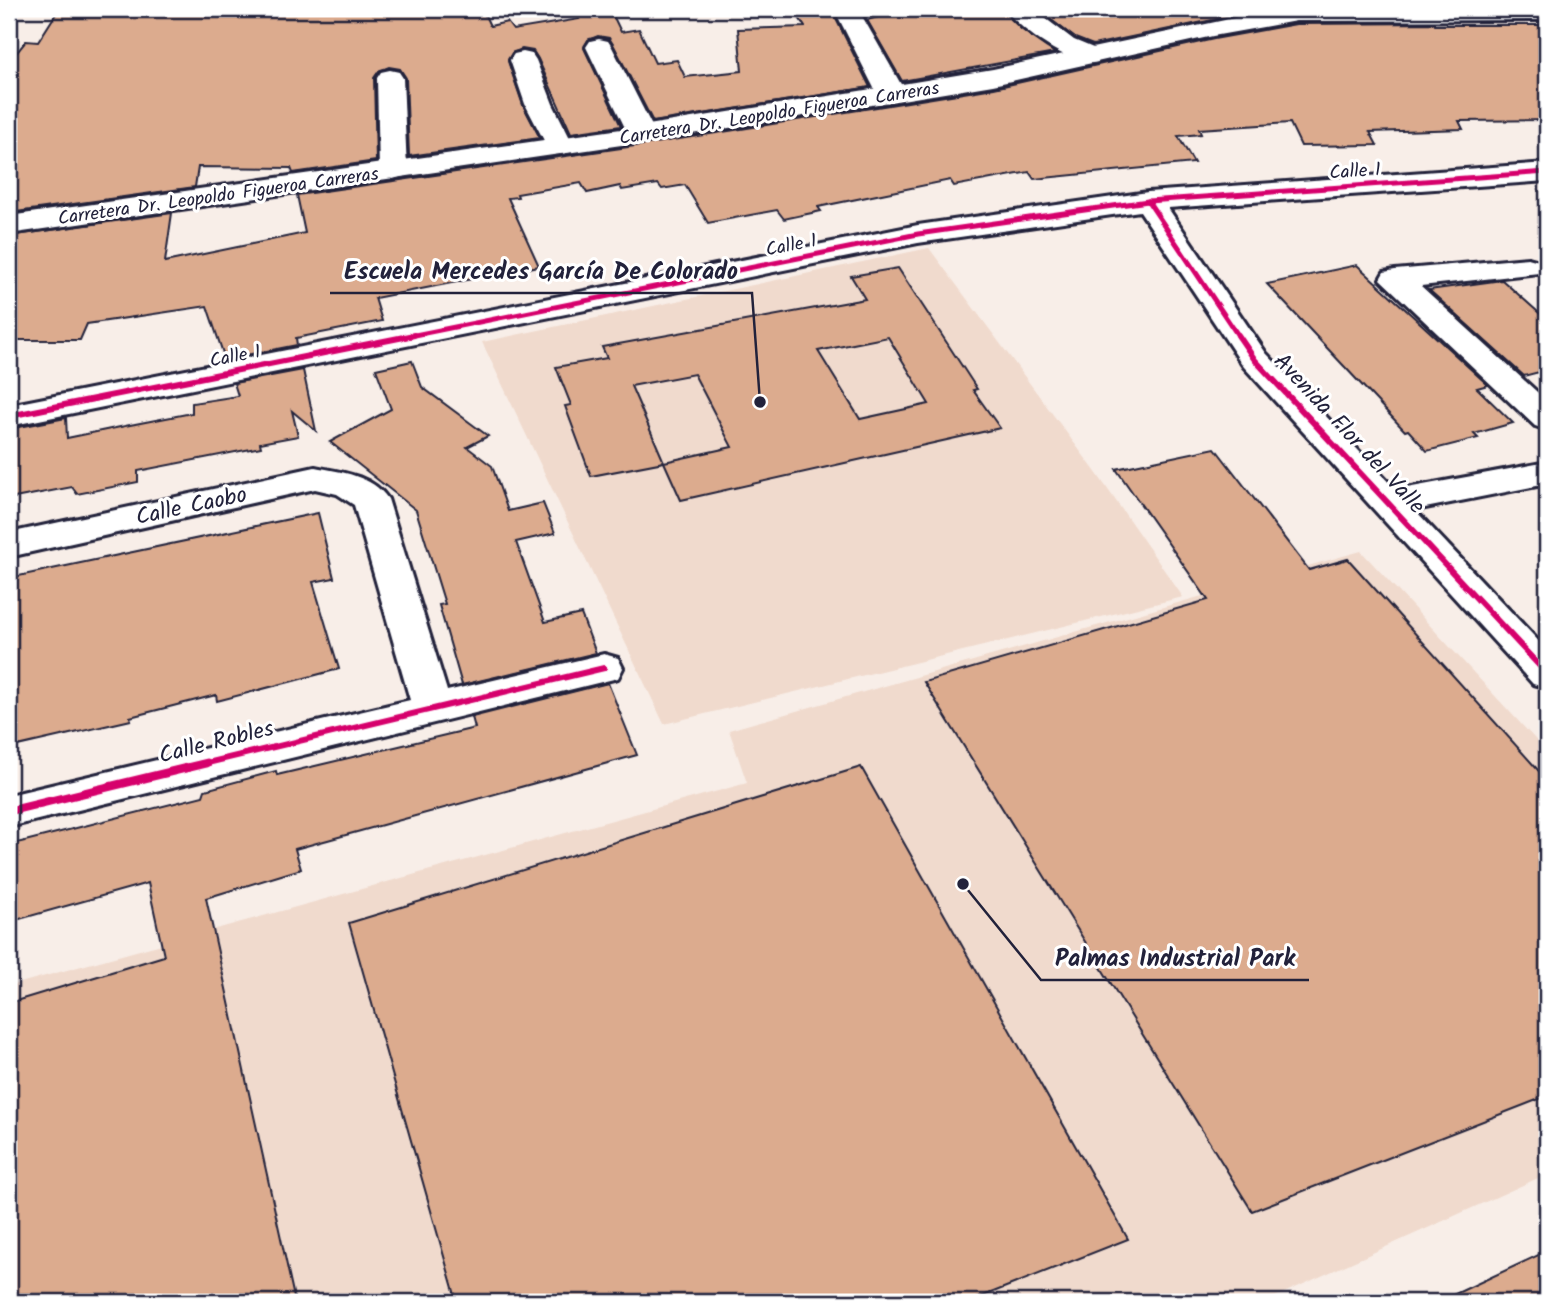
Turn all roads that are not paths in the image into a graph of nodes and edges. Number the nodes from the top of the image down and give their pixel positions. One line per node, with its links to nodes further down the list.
1 (846, 9): 10 (street)
2 (1018, 9): 7 (street)
3 (1350, 10): 4 (street, Carretera Dr. Leopoldo Figueroa Carreras); 7 (street, Carretera Dr. Leopoldo Figueroa Carreras)
4 (1514, 10): 5 (street, Carretera Dr. Leopoldo Figueroa Carreras)
5 (1547, 12)
6 (599, 47): 11 (street)
7 (1089, 56): 10 (street, Carretera Dr. Leopoldo Figueroa Carreras)
8 (523, 60): 12 (street)
9 (390, 78): 13 (street)
10 (890, 94): 11 (street, Carretera Dr. Leopoldo Figueroa Carreras)
11 (642, 134): 12 (street, Carretera Dr. Leopoldo Figueroa Carreras)
12 (559, 146): 13 (street, Carretera Dr. Leopoldo Figueroa Carreras)
13 (393, 170): 16 (street, Carretera Dr. Leopoldo Figueroa Carreras)
14 (1547, 172): 15 (street, Calle 1)
15 (1148, 201): 18 (street, Calle 1); 21 (street, Avenida Flor del Valle)
16 (9, 225)
17 (1528, 267): 19 (street)
18 (9, 416)
19 (1547, 419)
20 (1547, 472): 21 (street)
21 (1391, 503): 24 (street, Avenida Flor del Valle)
22 (9, 545): 25 (street, Calle Caobo)
23 (604, 668): 25 (street, Calle Robles)
24 (1547, 674)
25 (432, 708): 26 (street, Calle Robles)
26 (9, 811)

